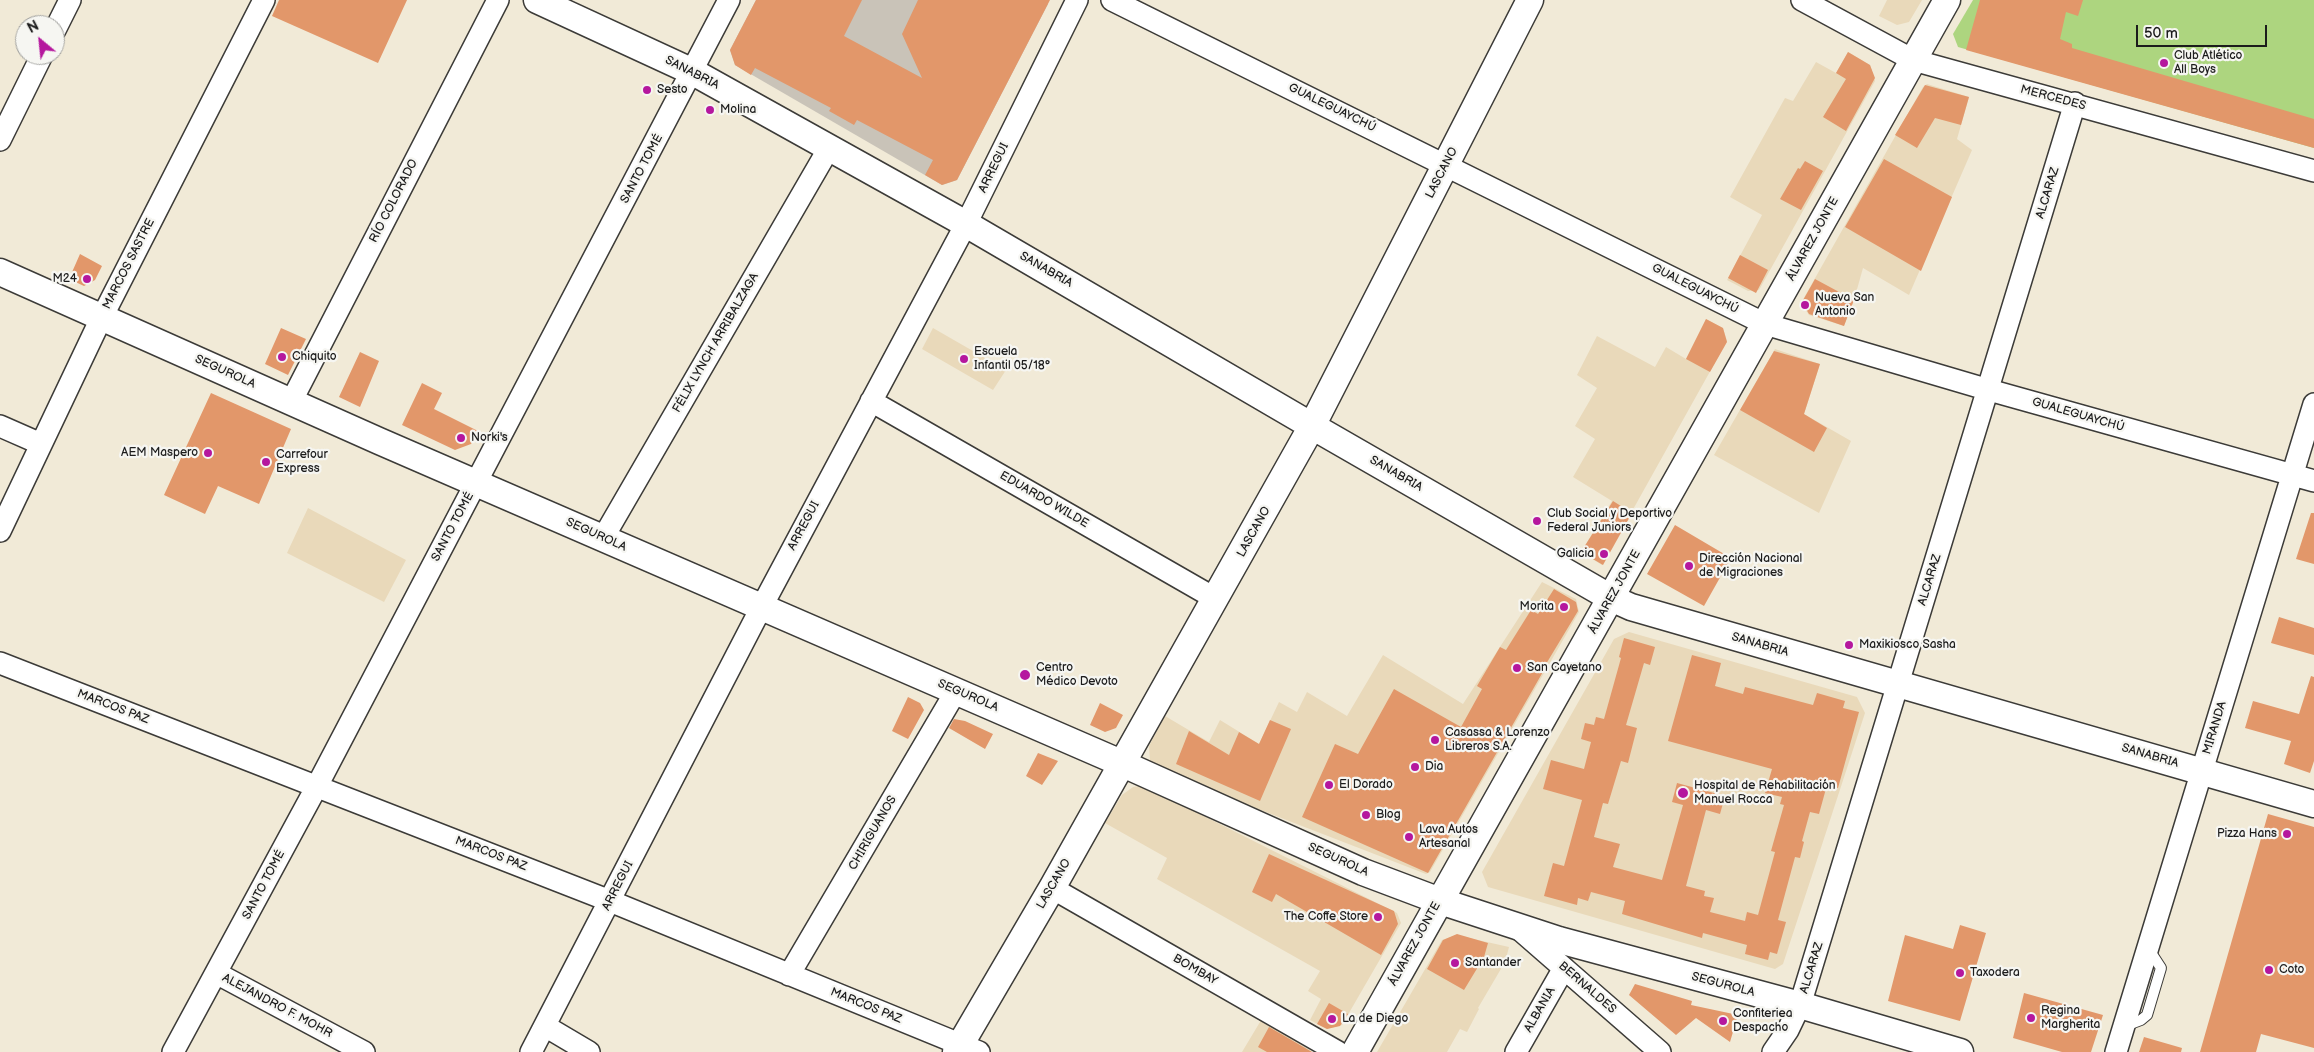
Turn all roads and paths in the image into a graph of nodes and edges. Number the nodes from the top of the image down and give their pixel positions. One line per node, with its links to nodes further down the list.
1 (70, 0): 11 (street)
2 (264, 0): 22 (street, MARCOS SASTRE)
3 (498, 0): 26 (street, RÍO COLORADO)
4 (537, 0): 14 (street, SANABRIA)
5 (729, 0): 14 (street, SANTO TOMÉ)
6 (1077, 0): 20 (street, ARREGUI)
7 (1112, 0): 18 (street, GUALEGUAYCHÚ)
8 (1530, 0): 18 (street, LASCANO)
9 (1802, 0): 12 (street, MERCEDES)
10 (1948, 0): 12 (street, ÁLVAREZ JONTE)
11 (62, 15)
12 (1913, 60): 15 (street, MERCEDES); 23 (street, ÁLVAREZ JONTE)
13 (37, 65): 16 (street)
14 (693, 72): 17 (street, SANABRIA); 33 (street, SANTO TOMÉ)
15 (2075, 103): 19 (street, MERCEDES); 24 (street, ALCARAZ)
16 (0, 140)
17 (829, 148): 20 (street, SANABRIA); 35 (street, FÉLIX LYNCH ARRIBALZAGA)
18 (1446, 165): 23 (street, GUALEGUAYCHÚ); 29 (street, LASCANO)
19 (2314, 171)
20 (966, 224): 25 (street, ARREGUI); 29 (street, SANABRIA)
21 (0, 272): 22 (street, SEGUROLA)
22 (102, 317): 26 (street, SEGUROLA); 30 (street, MARCOS SASTRE)
23 (1766, 324): 24 (street, GUALEGUAYCHÚ); 36 (street, ÁLVAREZ JONTE)
24 (1989, 390): 31 (street, GUALEGUAYCHÚ); 40 (street, ALCARAZ)
25 (871, 401): 37 (street, EDUARDO WILDE); 38 (street, ARREGUI)
26 (291, 402): 33 (street, SEGUROLA)
27 (2314, 404): 31 (street, MIRANDA)
28 (0, 426): 30 (street)
29 (1312, 426): 36 (street, SANABRIA); 37 (street, LASCANO)
30 (41, 444): 34 (street, MARCOS SASTRE)
31 (2292, 474): 32 (street, GUALEGUAYCHÚ); 43 (street, MIRANDA)
32 (2314, 481)
33 (476, 483): 35 (street, SEGUROLA); 44 (street, SANTO TOMÉ)
34 (0, 531)
35 (603, 538): 38 (street, SEGUROLA)
36 (1611, 598): 40 (street, SANABRIA); 48 (street, ÁLVAREZ JONTE)
37 (1216, 599): 42 (street, LASCANO)
38 (761, 608): 41 (street, SEGUROLA); 47 (street, ARREGUI)
39 (0, 662): 44 (street, MARCOS PAZ)
40 (1898, 684): 43 (street, SANABRIA); 53 (street, ALCARAZ)
41 (956, 691): 42 (street, SEGUROLA); 52 (street, CHIRIGUANOS)
42 (1121, 763): 46 (street, LASCANO); 48 (street, SEGUROLA)
43 (2202, 771): 45 (street, SANABRIA); 66 (street, MIRANDA)
44 (317, 786): 47 (street, MARCOS PAZ); 51 (street, SANTO TOMÉ)
45 (2314, 804)
46 (1052, 888): 55 (street, LASCANO); 60 (street, BOMBAY)
47 (610, 901): 52 (street, MARCOS PAZ); 54 (street, ARREGUI)
48 (1440, 901): 49 (street, SEGUROLA); 61 (street, ÁLVAREZ JONTE)
49 (1514, 924): 50 (street, BERNALDES); 53 (street, SEGUROLA)
50 (1564, 968): 62 (street, ALBANIA); 63 (street, BERNALDES)
51 (216, 973): 56 (street, SANTO TOMÉ); 57 (street, ALEJANDRO F. MOHR)
52 (789, 975): 55 (street, MARCOS PAZ)
53 (1800, 1005): 64 (street, ALCARAZ); 65 (street, SEGUROLA)
54 (545, 1026): 58 (street, ARREGUI); 59 (street)
55 (965, 1050)
56 (173, 1052)
57 (364, 1052)
58 (531, 1052)
59 (589, 1052)
60 (1338, 1052)
61 (1355, 1052)
62 (1516, 1052)
63 (1660, 1052)
64 (1773, 1052)
65 (1960, 1052)
66 (2116, 1052)

